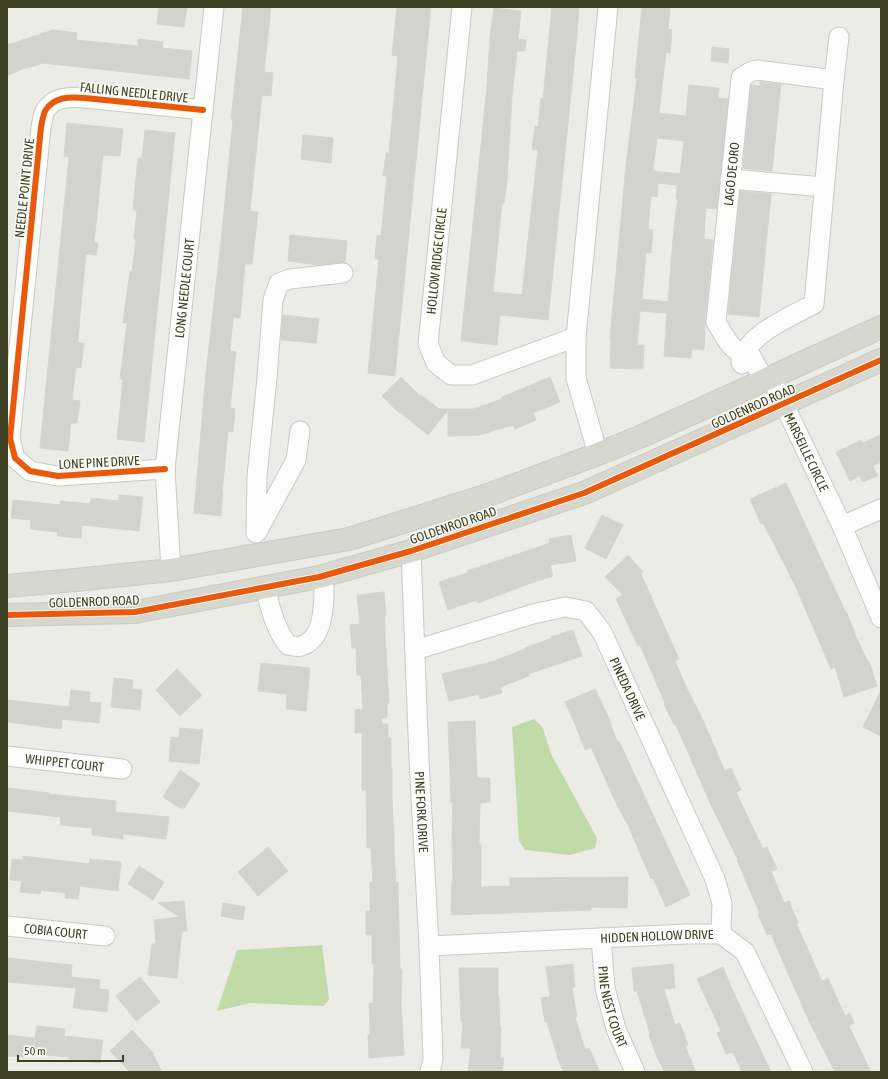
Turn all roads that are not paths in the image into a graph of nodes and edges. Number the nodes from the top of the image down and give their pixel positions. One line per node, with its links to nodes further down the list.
1 (214, 7): 6 (street, LONG NEEDLE COURT)
2 (462, 7): 12 (street, HOLLOW RIDGE CIRCLE)
3 (608, 7): 12 (street)
4 (839, 37): 5 (street)
5 (834, 80): 8 (street, LAGO DE ORO); 9 (street)
6 (203, 110): 7 (street, FALLING NEEDLE DRIVE); 20 (street, LONG NEEDLE COURT)
7 (45, 111): 19 (street, NEEDLE POINT DRIVE)
8 (730, 180): 9 (street); 13 (street, LAGO DE ORO)
9 (824, 187): 13 (street)
10 (343, 273): 23 (street)
11 (881, 327): 15 (main road, GOLDENROD ROAD)
12 (576, 337): 18 (street)
13 (742, 355): 15 (street, LAGO DE ORO)
14 (881, 360): 16 (main road, GOLDENROD ROAD)
15 (763, 380): 16 (street, MARSEILLE CIRCLE); 18 (main road, GOLDENROD ROAD)
16 (784, 404): 22 (street, MARSEILLE CIRCLE); 24 (main road, GOLDENROD ROAD)
17 (300, 431): 23 (street)
18 (598, 454): 25 (main road, GOLDENROD ROAD)
19 (15, 458): 20 (street, LONE PINE DRIVE)
20 (165, 469): 26 (street, LONG NEEDLE COURT)
21 (881, 509): 22 (street)
22 (842, 526): 31 (street, MARSEILLE CIRCLE)
23 (256, 533): 25 (street)
24 (411, 551): 27 (main road, GOLDENROD ROAD); 32 (street, PINE FORK DRIVE)
25 (258, 555): 26 (main road, GOLDENROD ROAD)
26 (171, 570): 28 (main road, GOLDENROD ROAD)
27 (324, 575): 29 (main road, GOLDENROD ROAD); 29 (street)
28 (7, 586)
29 (266, 587): 30 (main road, GOLDENROD ROAD)
30 (7, 615)
31 (881, 618)
32 (415, 650): 36 (street, PINEDA DRIVE); 39 (street, PINE FORK DRIVE)
33 (7, 756): 34 (street, WHIPPET COURT)
34 (122, 769)
35 (7, 926): 37 (street, COBIA COURT)
36 (721, 934): 38 (street, HIDDEN HOLLOW DRIVE); 42 (street, HIDDEN HOLLOW DRIVE)
37 (105, 936)
38 (601, 938): 39 (street, HIDDEN HOLLOW DRIVE); 41 (street, PINE NEST COURT)
39 (429, 946): 40 (street, PINE FORK DRIVE)
40 (430, 1072)
41 (635, 1072)
42 (803, 1072)

